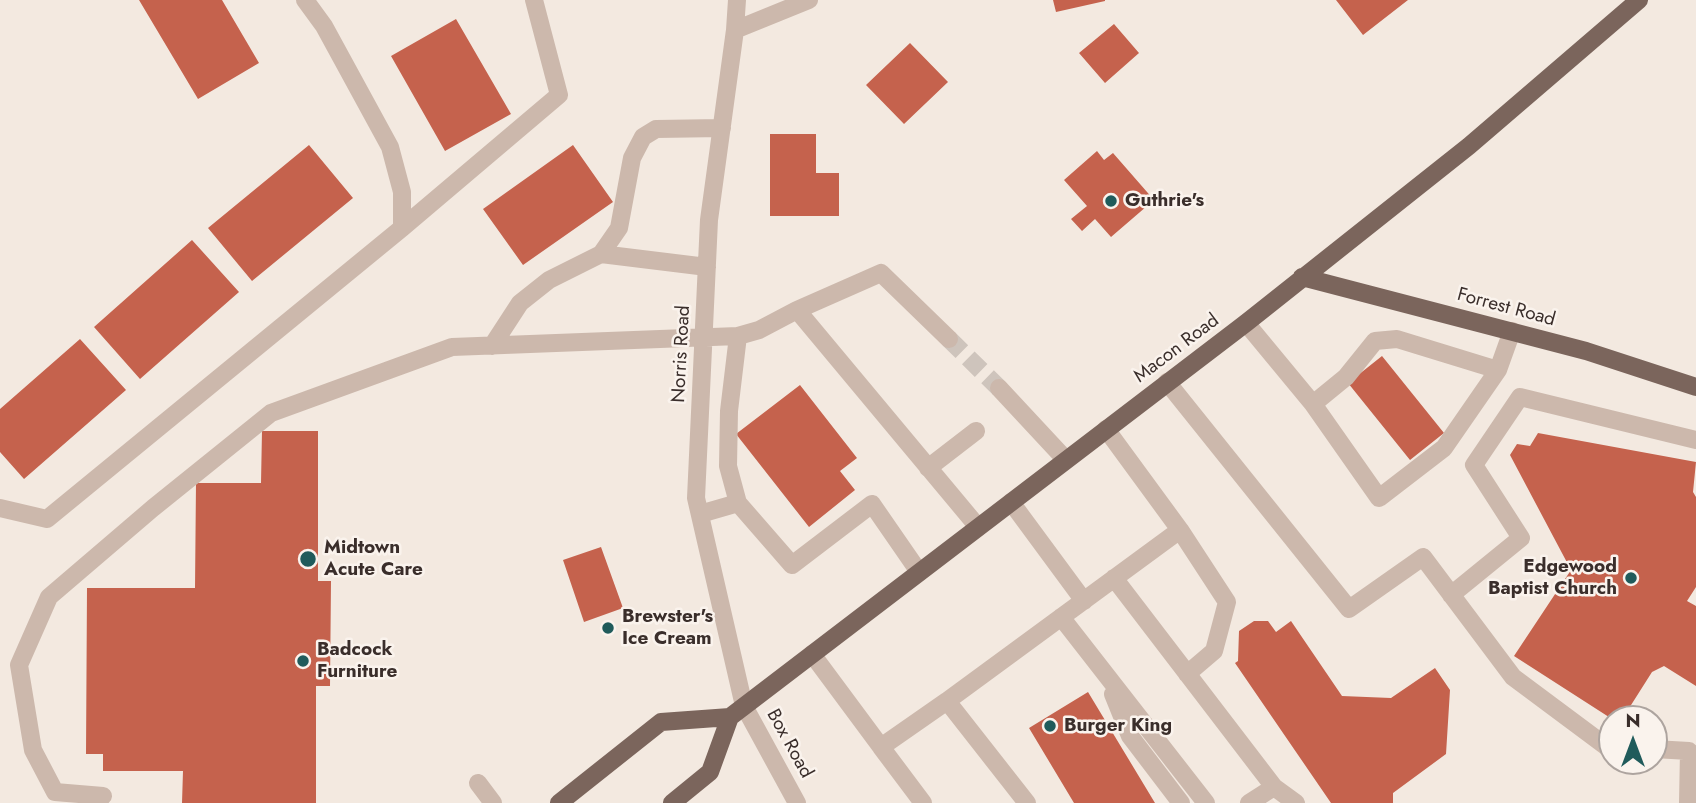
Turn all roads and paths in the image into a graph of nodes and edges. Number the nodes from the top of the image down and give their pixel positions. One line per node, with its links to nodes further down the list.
1 (305, 0): 8 (street)
2 (534, 0): 8 (street)
3 (737, 0): 6 (street, Norris Road)
4 (809, 0): 6 (street)
5 (1639, 0): 11 (main road, Macon Road)
6 (735, 30): 7 (street, Norris Road)
7 (722, 128): 9 (street); 10 (street, Norris Road)
8 (402, 228): 31 (street)
9 (601, 254): 10 (street); 18 (street)
10 (707, 267): 16 (street, Norris Road)
11 (1302, 277): 13 (main road, Macon Road); 14 (main road, Forrest Road)
12 (797, 310): 15 (street); 17 (street); 28 (street)
13 (1246, 323): 20 (main road, Macon Road); 23 (street)
14 (1512, 331): 19 (street); 21 (main road, Forrest Road)
15 (738, 336): 16 (street); 30 (street)
16 (704, 338): 18 (street); 32 (street, Norris Road)
17 (949, 339)
18 (492, 346): 50 (street)
19 (1498, 370): 23 (street); 23 (street)
20 (1167, 382): 24 (main road, Macon Road); 37 (street)
21 (1696, 387)
22 (999, 388): 27 (street)
23 (1313, 404)
24 (1106, 429): 27 (main road, Macon Road); 34 (street)
25 (976, 431): 28 (street)
26 (1696, 440): 37 (street)
27 (1066, 460): 29 (main road, Macon Road)
28 (928, 468): 33 (street)
29 (1012, 502): 33 (main road, Macon Road); 38 (street)
30 (738, 503): 32 (street); 35 (street)
31 (0, 508)
32 (700, 514): 44 (street, Norris Road)
33 (978, 527): 35 (main road, Macon Road)
34 (1180, 530): 36 (street); 41 (street)
35 (919, 572): 40 (main road, Macon Road)
36 (1114, 578): 38 (street); 41 (street)
37 (1451, 595): 45 (street)
38 (1084, 601): 39 (street)
39 (1061, 617): 42 (street); 43 (street)
40 (812, 654): 44 (main road, Macon Road); 46 (street)
41 (1187, 674): 49 (street)
42 (1106, 675): 57 (street); 58 (street)
43 (947, 701): 46 (street); 56 (street)
44 (737, 712): 52 (main road); 53 (main road); 54 (street, Box Road)
45 (1598, 740)
46 (881, 747): 55 (street)
47 (1668, 750): 61 (street)
48 (478, 783): 51 (street)
49 (1273, 787): 59 (street); 60 (street)
50 (103, 796)
51 (494, 803)
52 (559, 803)
53 (672, 803)
54 (797, 803)
55 (923, 803)
56 (1027, 803)
57 (1181, 803)
58 (1206, 803)
59 (1249, 803)
60 (1296, 803)
61 (1688, 803)

